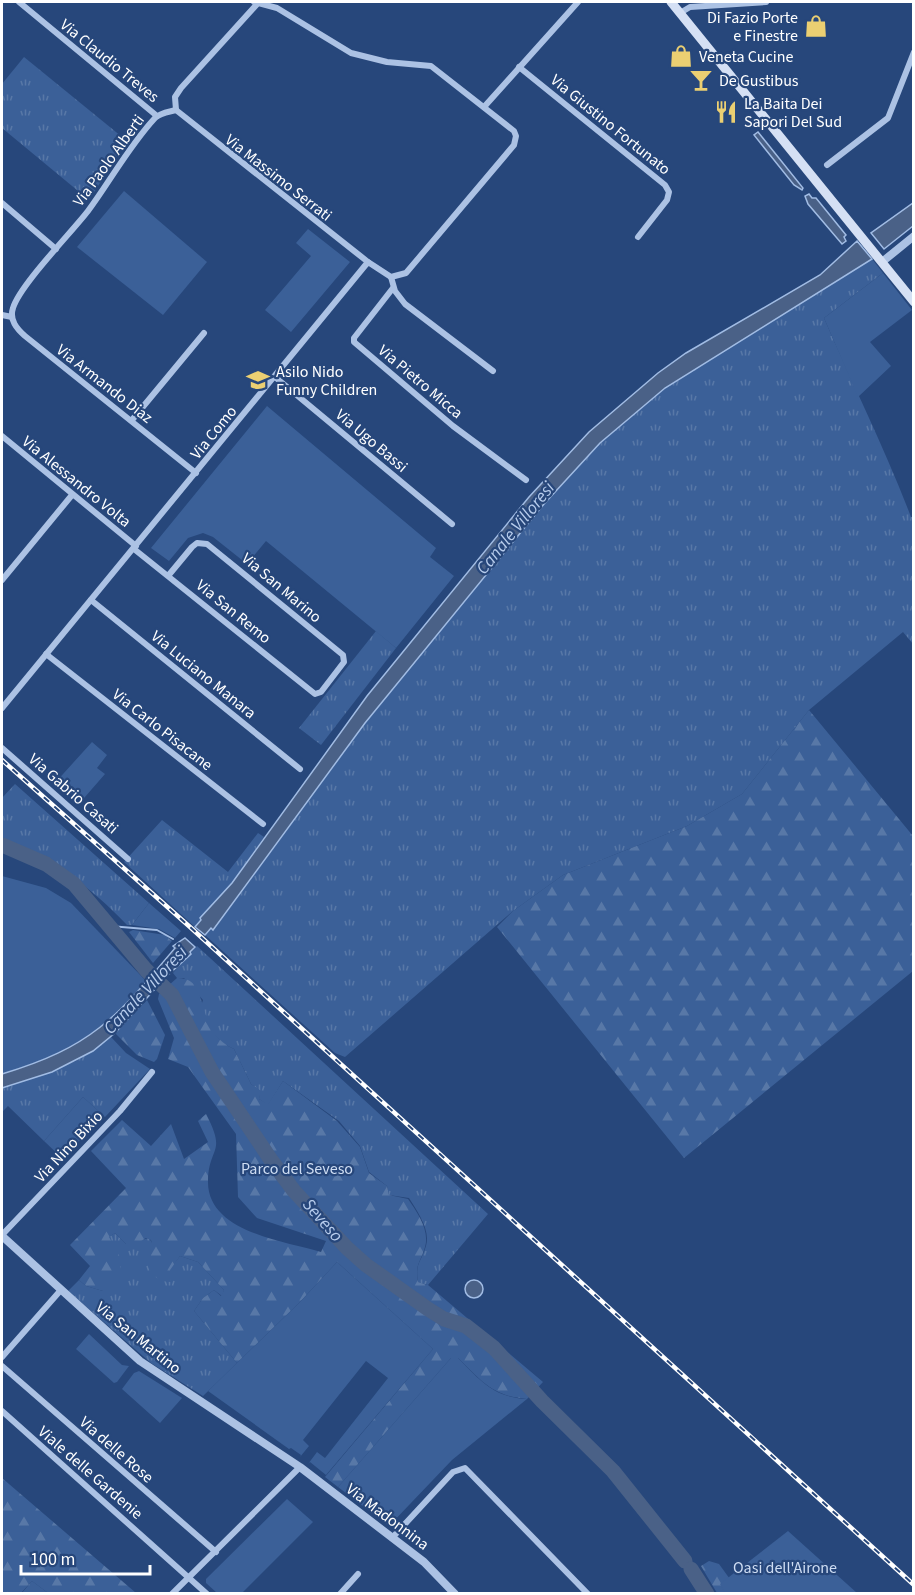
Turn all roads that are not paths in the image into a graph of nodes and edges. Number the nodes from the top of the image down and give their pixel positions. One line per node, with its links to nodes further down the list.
1 (19, 2): 11 (street, Via Claudio Treves)
2 (256, 2): 9 (street); 10 (street)
3 (578, 2): 8 (street)
4 (670, 2): 6 (main road)
5 (766, 2): 6 (street)
6 (680, 13): 17 (main road)
7 (914, 52): 12 (street)
8 (519, 67): 9 (street); 15 (street, Via Giustino Fortunato)
9 (484, 107): 19 (street)
10 (176, 110): 11 (street, Via Paolo Alberti); 18 (street, Via Massimo Serrati)
11 (157, 116): 16 (street, Via Paolo Alberti)
12 (827, 165)
13 (2, 202): 16 (street)
14 (914, 236): 17 (street)
15 (638, 237)
16 (56, 249): 23 (street, Via Paolo Alberti)
17 (879, 258): 21 (main road)
18 (368, 262): 19 (street); 26 (street, Via Como)
19 (391, 277): 20 (street)
20 (393, 288): 25 (street); 32 (street, Via Pietro Micca)
21 (914, 302)
22 (2, 315): 23 (street)
23 (12, 317): 27 (street, Via Armando Diaz)
24 (204, 333): 27 (street)
25 (493, 371)
26 (275, 377): 31 (street, Via Como); 34 (street, Via Ugo Bassi)
27 (132, 420): 31 (street, Via Armando Diaz)
28 (2, 436): 29 (street, Via Alessandro Volta)
29 (8, 441): 30 (street); 33 (street, Via Alessandro Volta)
30 (2, 449)
31 (196, 473): 35 (street, Via Como)
32 (526, 480)
33 (72, 495): 35 (street, Via Alessandro Volta); 37 (street)
34 (452, 524)
35 (135, 547): 36 (street, Via San Remo); 38 (street, Via Como)
36 (168, 576): 40 (street, Via San Remo); 40 (street, Via San Marino)
37 (2, 580)
38 (91, 600): 39 (street, Via Como); 43 (street, Via Luciano Manara)
39 (46, 654): 41 (street, Via Como); 44 (street, Via Carlo Pisacane)
40 (317, 694)
41 (2, 708)
42 (2, 748): 45 (street, Via Gabrio Casati)
43 (300, 769)
44 (263, 824)
45 (128, 859)
46 (152, 1072): 47 (street, Via Nino Bixio)
47 (2, 1236): 48 (street, Via San Martino)
48 (60, 1291): 49 (street); 52 (street, Via San Martino)
49 (2, 1357)
50 (2, 1366): 54 (street, Via delle Rose)
51 (2, 1411): 56 (street, Viale delle Gardenie)
52 (300, 1467): 53 (street, Via Madonnina); 54 (street)
53 (392, 1538): 60 (street, Via Madonnina); 61 (street)
54 (216, 1552): 56 (street)
55 (358, 1574): 59 (street)
56 (190, 1577): 57 (street); 58 (street, Viale delle Gardenie)
57 (172, 1593)
58 (207, 1593)
59 (340, 1593)
60 (456, 1593)
61 (588, 1593)

